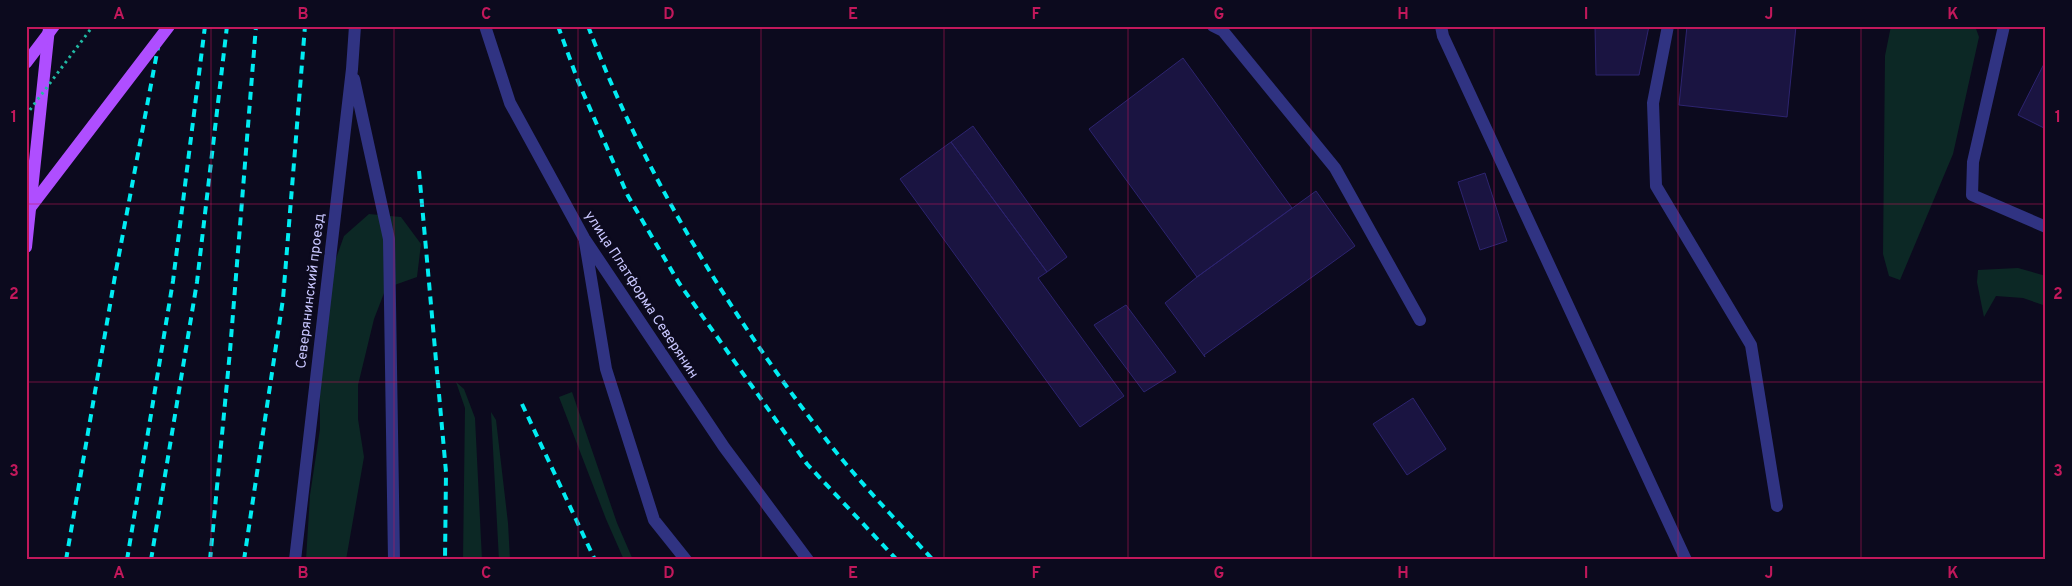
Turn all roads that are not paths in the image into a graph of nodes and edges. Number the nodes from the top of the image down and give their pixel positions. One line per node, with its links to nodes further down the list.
1 (50, 26): 15 (main road)
2 (54, 26): 10 (main road, bridge)
3 (169, 26): 12 (main road, bridge)
4 (355, 26): 11 (street, Северянинский проезд)
5 (485, 26): 14 (street, улица Платформа Северянин)
6 (1213, 26): 16 (street)
7 (1441, 26): 22 (street)
8 (1668, 26): 17 (street)
9 (2004, 26): 13 (street)
10 (26, 64)
11 (352, 69): 18 (street, Северянинский проезд); 19 (street)
12 (26, 214)
13 (2046, 227)
14 (584, 238): 20 (street); 21 (street, улица Платформа Северянин)
15 (26, 247)
16 (1420, 320)
17 (1777, 506)
18 (295, 560)
19 (394, 560)
20 (686, 560)
21 (808, 560)
22 (1686, 560)

